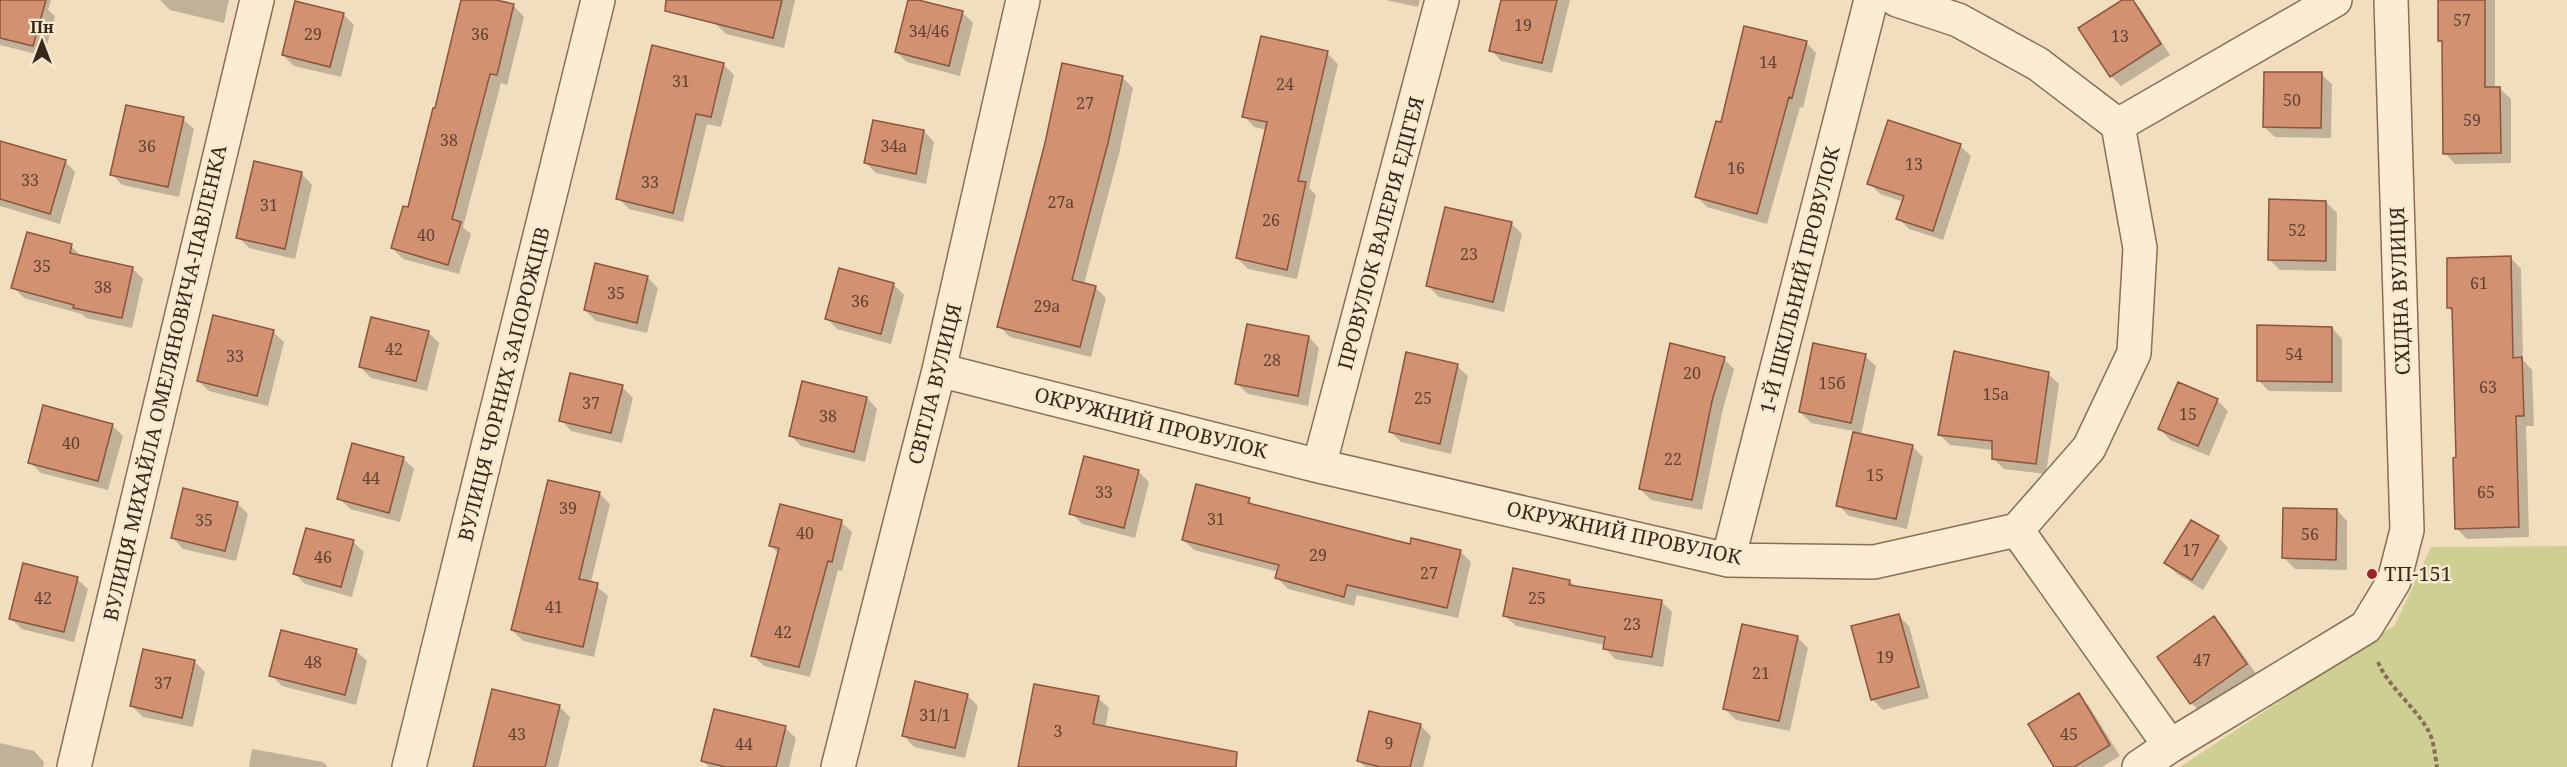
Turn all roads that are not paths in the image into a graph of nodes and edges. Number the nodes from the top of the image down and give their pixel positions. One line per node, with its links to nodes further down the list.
1 (257, 0): 15 (street, ВУЛИЦЯ МИХАЙЛА ОМЕЛЯНОВИЧА-ПАВЛЕНКА)
2 (598, 0): 16 (street, ВУЛИЦЯ ЧОРНИХ ЗАПОРОЖЦІВ)
3 (1023, 0): 10 (street, СВІТЛА ВУЛИЦЯ)
4 (1442, 0): 11 (street, ПРОВУЛОК ВАЛЕРІЯ ЕДІГЕЯ)
5 (1871, 0): 13 (street, 1-Й ШКІЛЬНИЙ ПРОВУЛОК)
6 (1897, 0): 9 (street)
7 (2336, 0): 9 (street)
8 (2391, 0): 14 (street, СХІДНА ВУЛИЦЯ)
9 (2118, 125): 12 (street)
10 (939, 370): 11 (street, ОКРУЖНИЙ ПРОВУЛОК); 17 (street, СВІТЛА ВУЛИЦЯ)
11 (1319, 466): 13 (street, ОКРУЖНИЙ ПРОВУЛОК)
12 (2017, 530): 13 (street, ОКРУЖНИЙ ПРОВУЛОК); 14 (street)
13 (1728, 560)
14 (2170, 746): 18 (street)
15 (74, 767)
16 (409, 767)
17 (840, 767)
18 (2139, 767)

